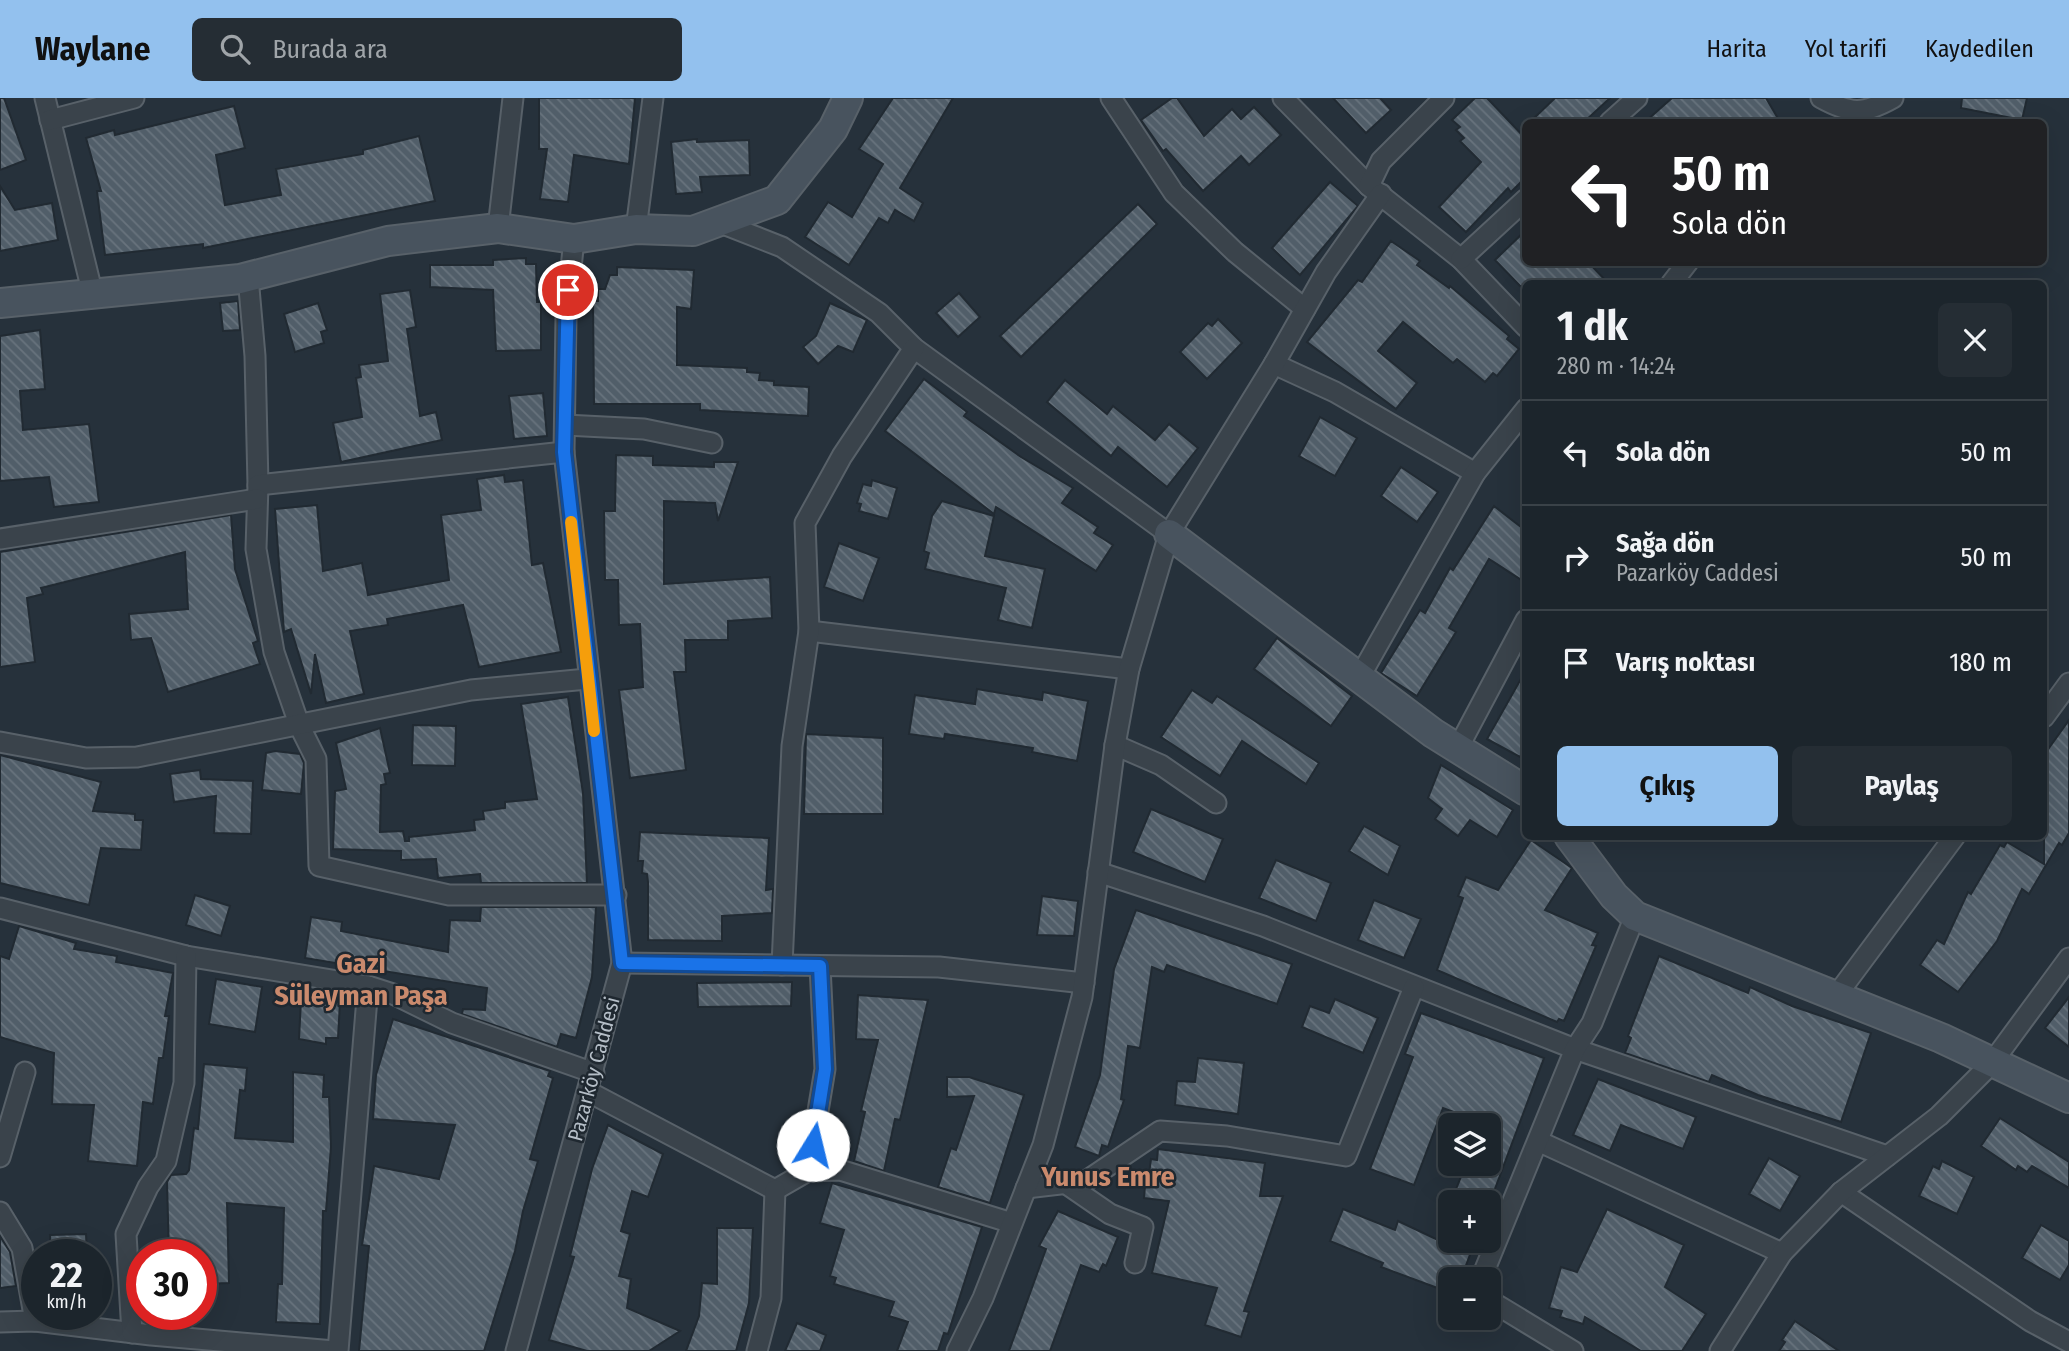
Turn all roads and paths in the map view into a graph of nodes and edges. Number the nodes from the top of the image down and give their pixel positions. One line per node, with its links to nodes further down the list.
1 (45, 98): 13 (street)
2 (134, 98): 13 (street)
3 (513, 98): 17 (street)
4 (653, 98): 18 (street)
5 (848, 98): 16 (street)
6 (1111, 98): 26 (street)
7 (1283, 98): 14 (street)
8 (1444, 98): 14 (street)
9 (1637, 98): 12 (street)
10 (1821, 98): 11 (street)
11 (1893, 98)
12 (1613, 119)
13 (50, 120): 24 (street)
14 (1375, 190): 20 (street); 26 (street)
15 (1522, 203): 20 (street)
16 (718, 222): 18 (street); 28 (street)
17 (498, 228): 19 (street); 22 (street)
18 (636, 229): 19 (street)
19 (574, 239): 31 (street, Pazarköy Caddesi)
20 (1461, 259): 27 (street)
21 (1685, 266): 23 (street)
22 (248, 277): 24 (street); 35 (street)
23 (1674, 280)
24 (92, 291): 25 (street)
25 (0, 303)
26 (1305, 309): 29 (street)
27 (1522, 323)
28 (914, 348): 36 (street); 39 (street)
29 (1274, 364): 34 (street); 36 (street)
30 (1522, 414): 34 (street)
31 (565, 425): 32 (street); 33 (street, Pazarköy Caddesi)
32 (712, 443)
33 (564, 452): 35 (street); 41 (street, Pazarköy Caddesi)
34 (1475, 473): 42 (street)
35 (258, 492): 37 (street); 45 (street)
36 (1169, 534): 40 (street); 42 (street)
37 (0, 539)
38 (1522, 628): 48 (street)
39 (809, 631): 40 (street); 60 (street)
40 (1129, 669): 47 (street)
41 (587, 678): 45 (street); 54 (street, Pazarköy Caddesi)
42 (1359, 678): 48 (street)
43 (2069, 683): 44 (street)
44 (2047, 713)
45 (300, 727): 46 (street); 54 (street)
46 (0, 743)
47 (1115, 745): 50 (street); 53 (street)
48 (1458, 748): 49 (street)
49 (1522, 788)
50 (1216, 803)
51 (1572, 840): 56 (street)
52 (1952, 840): 65 (street)
53 (1098, 872): 62 (street); 64 (street)
54 (616, 895): 59 (street, Pazarköy Caddesi)
55 (0, 908): 57 (street)
56 (1635, 916): 65 (street); 66 (street)
57 (186, 956): 63 (street); 89 (street)
58 (2069, 958): 67 (street)
59 (622, 963): 60 (street); 69 (street, Pazarköy Caddesi)
60 (782, 965): 61 (street)
61 (820, 966): 62 (street); 74 (street)
62 (1084, 984): 76 (street)
63 (368, 986): 69 (street); 91 (street)
64 (1414, 987): 66 (street); 75 (street)
65 (1836, 996): 67 (street)
66 (1575, 1049): 71 (street); 72 (street)
67 (1991, 1063): 70 (street); 72 (street)
68 (25, 1072): 73 (street)
69 (592, 1082): 77 (street); 92 (street, Pazarköy Caddesi)
70 (2069, 1098)
71 (1538, 1141): 82 (street); 84 (street)
72 (1888, 1156): 78 (street)
73 (0, 1157)
74 (808, 1171): 77 (street); 80 (street)
75 (1065, 1183): 76 (street); 83 (street)
76 (1026, 1188): 80 (street)
77 (775, 1190): 93 (street)
78 (1841, 1192): 82 (street); 90 (street)
79 (0, 1213): 81 (street)
80 (1012, 1223): 94 (street)
81 (21, 1246)
82 (1782, 1253): 96 (street)
83 (1135, 1262)
84 (1486, 1267)
85 (1501, 1307): 95 (street)
86 (21, 1321): 87 (street)
87 (0, 1322)
88 (108, 1330): 89 (street)
89 (132, 1333): 91 (street)
90 (2069, 1342)
91 (336, 1351)
92 (516, 1351)
93 (757, 1351)
94 (957, 1351)
95 (1573, 1351)
96 (1720, 1351)

